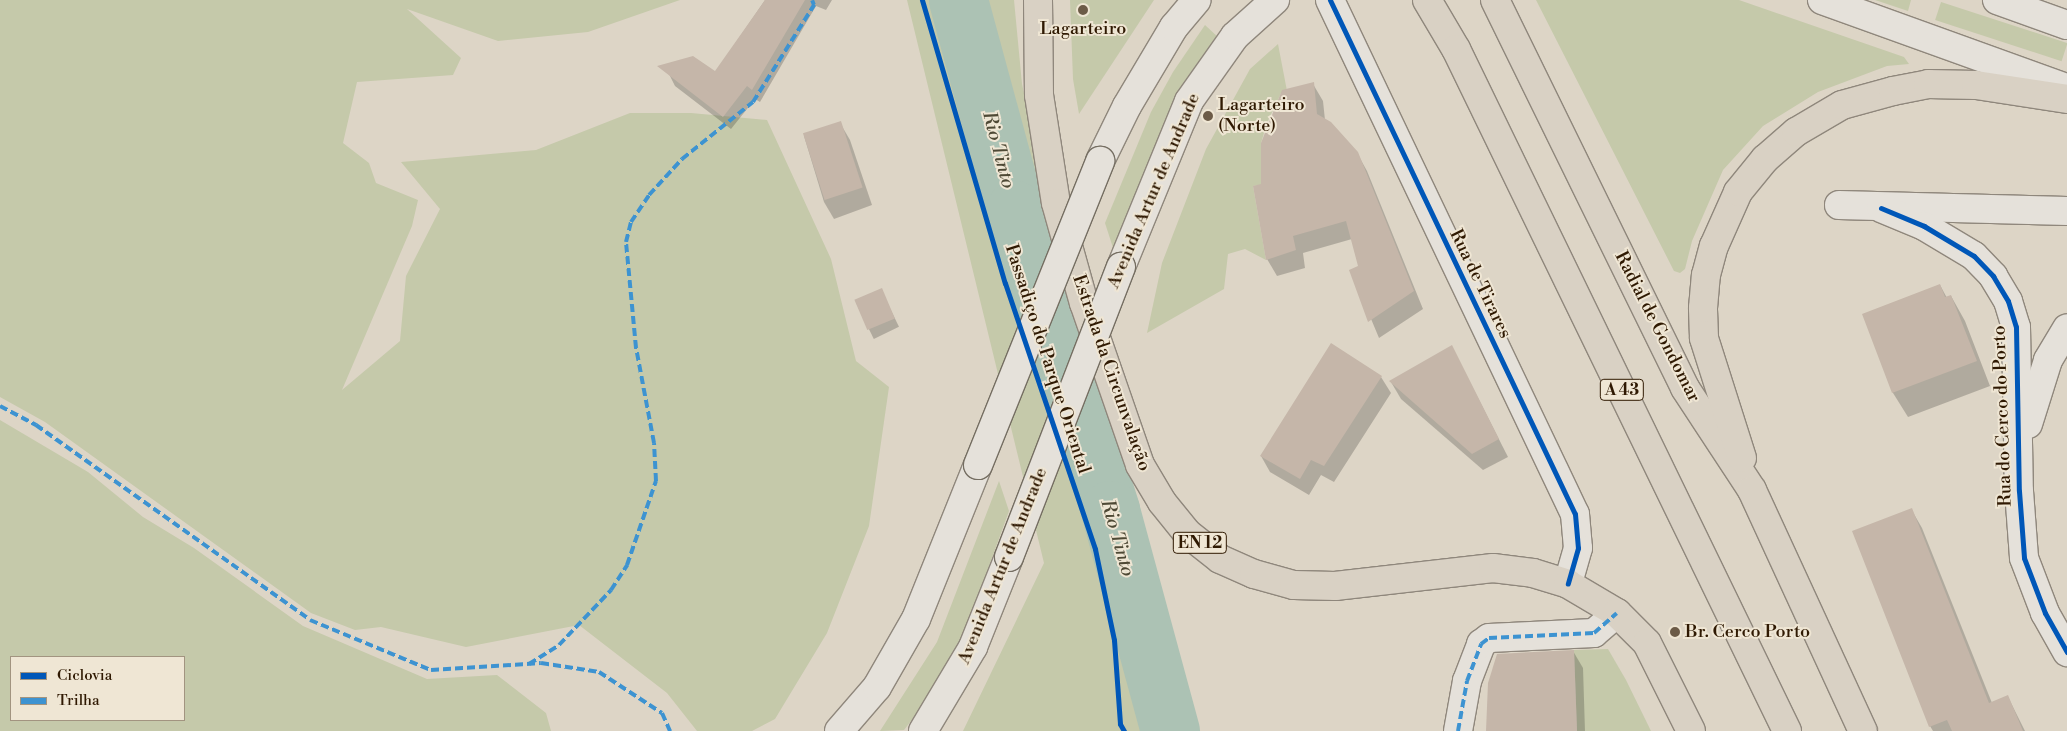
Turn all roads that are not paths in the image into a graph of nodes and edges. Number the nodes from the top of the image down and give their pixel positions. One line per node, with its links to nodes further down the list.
1 (1038, 0): 18 (main road, Estrada da Circunvalação / EN 12)
2 (1197, 0): 21 (main road, bridge)
3 (1275, 0): 22 (main road, Avenida Artur de Andrade, bridge)
4 (1330, 0): 18 (main road, Rua de Tirares)
5 (1427, 0): 25 (main road, A 43)
6 (1822, 0): 10 (main road)
7 (1997, 0): 9 (main road)
8 (1500, 9): 17 (main road, Radial de Gondomar)
9 (2067, 25)
10 (2067, 88)
11 (2067, 100): 17 (main road)
12 (1838, 205): 13 (main road)
13 (1881, 208): 14 (main road); 16 (main road, Rua do Cerco do Porto)
14 (2067, 211)
15 (2067, 328): 16 (main road, Rua do Cerco do Porto)
16 (2021, 447): 20 (main road, Rua do Cerco do Porto)
17 (1752, 490): 26 (main road, Radial de Gondomar)
18 (1568, 584): 19 (main road, Estrada da Circunvalação / EN 12)
19 (1617, 614): 23 (main road); 24 (main road, Estrada da Circunvalação / EN 12)
20 (2067, 652)
21 (840, 731)
22 (923, 731)
23 (1458, 731)
24 (1691, 731)
25 (1787, 731)
26 (1864, 731)

